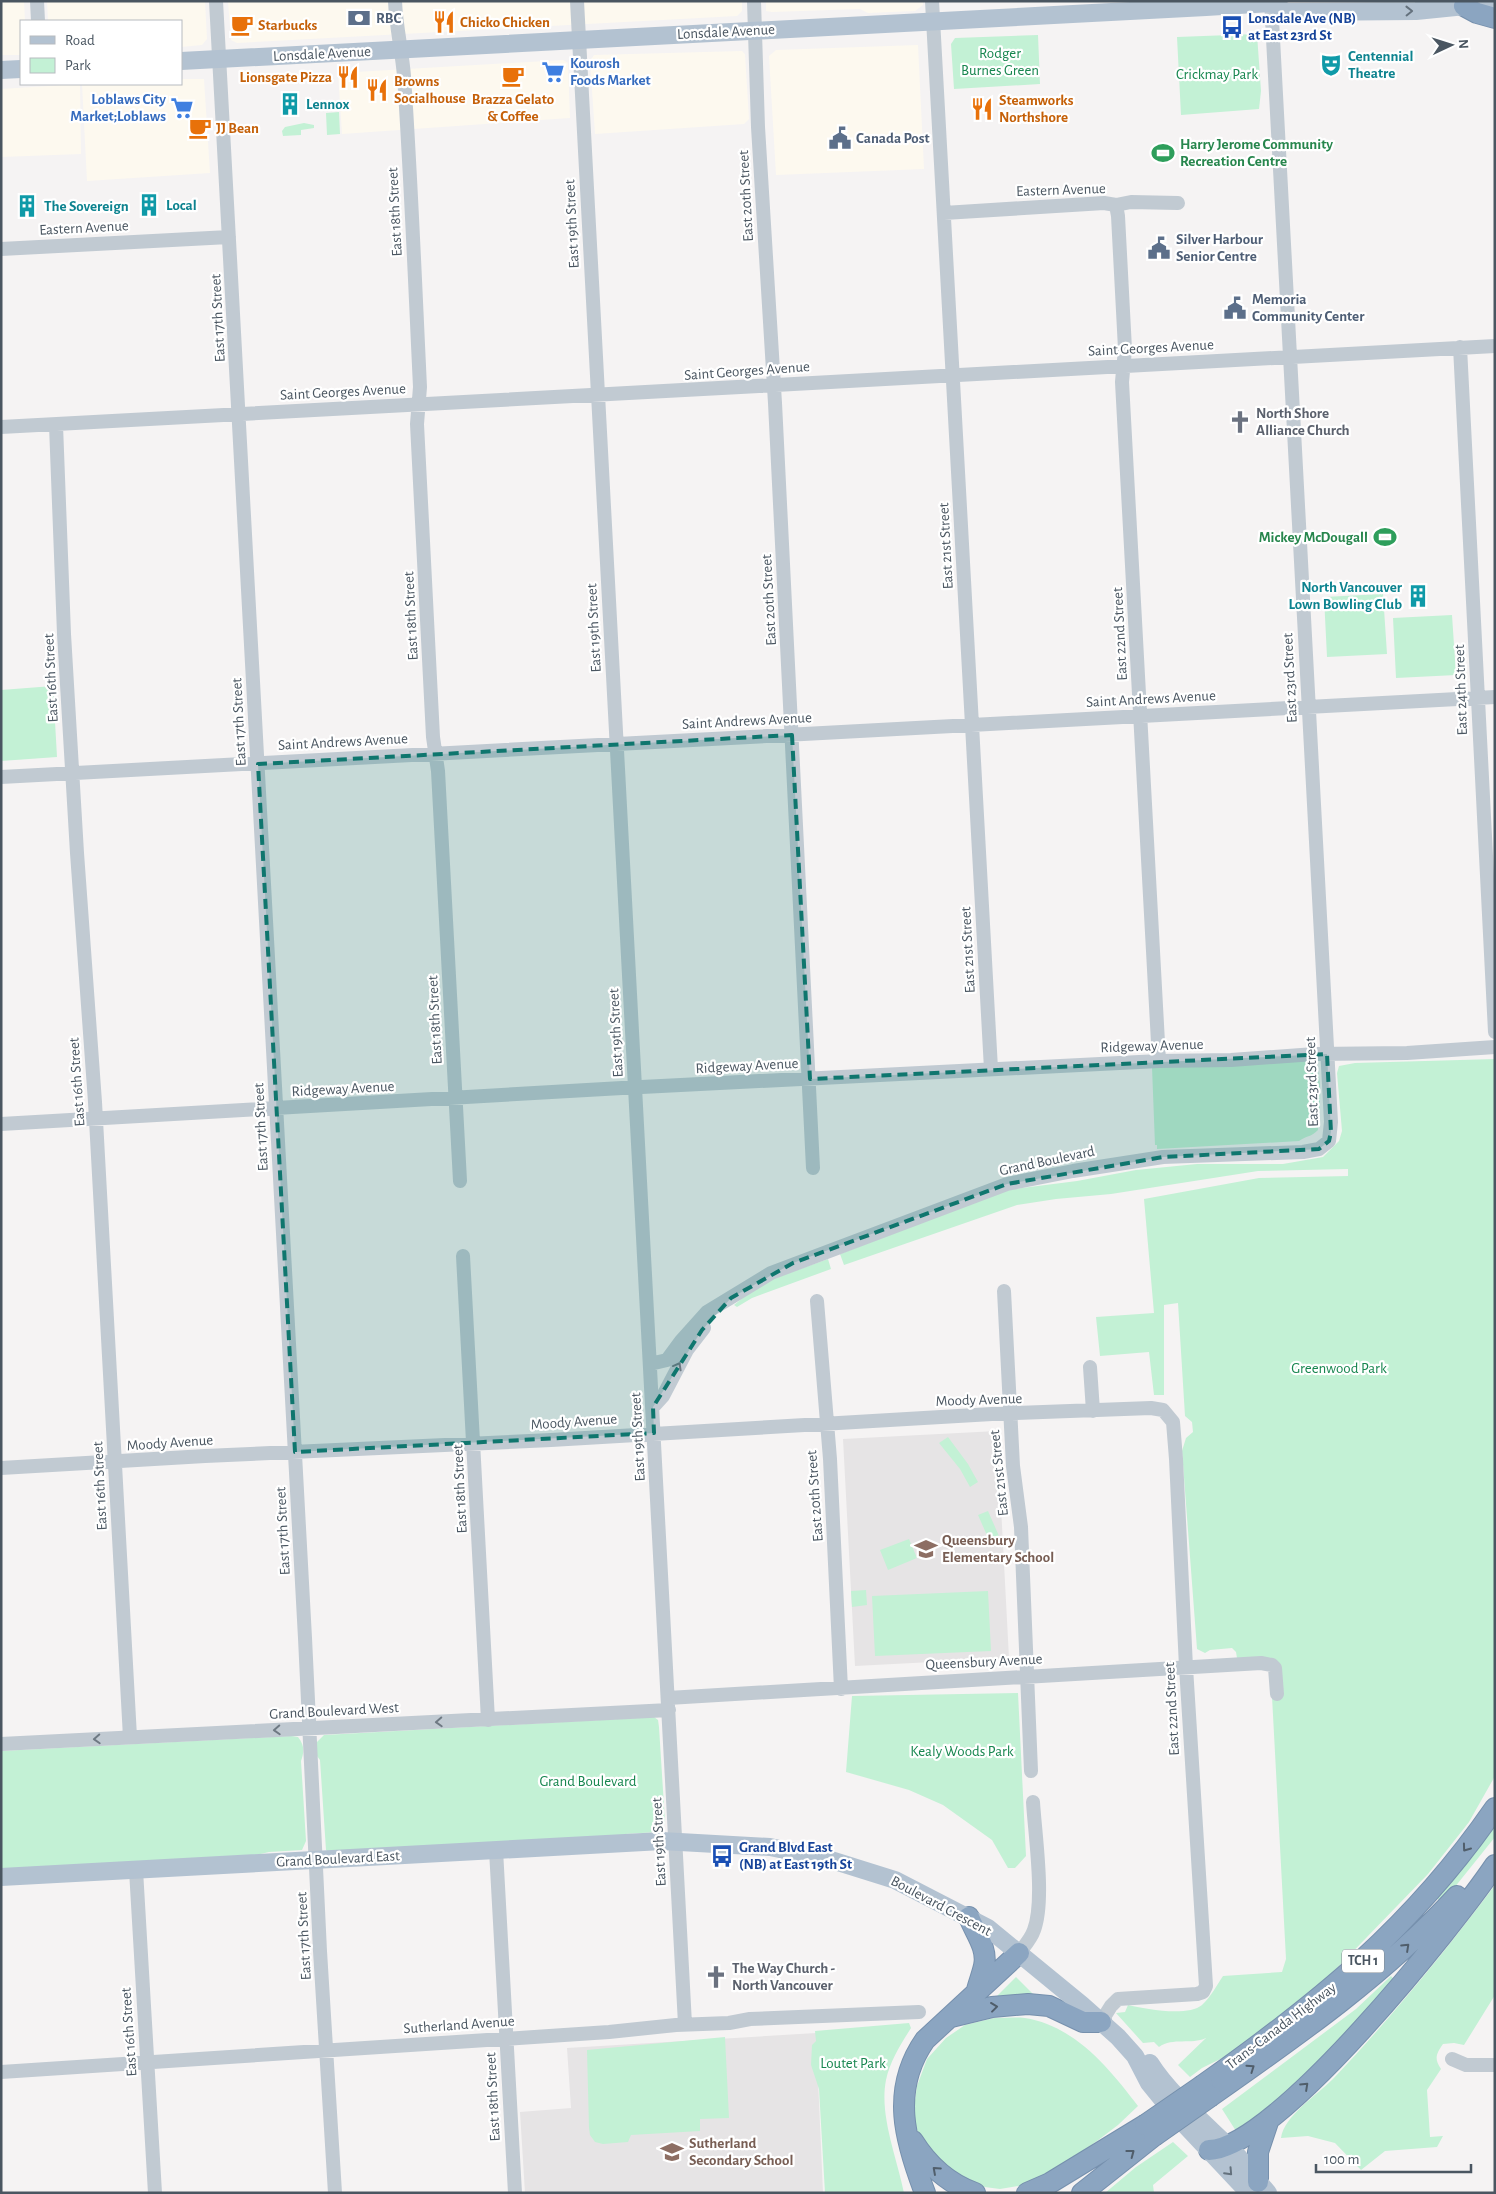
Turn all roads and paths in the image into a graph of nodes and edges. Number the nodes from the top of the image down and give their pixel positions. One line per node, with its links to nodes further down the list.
1 (37, 1): 12 (street)
2 (216, 1): 17 (street, East 17th Street)
3 (395, 1): 16 (street, East 18th Street)
4 (577, 1): 15 (street, East 19th Street)
5 (754, 1): 14 (street, East 20th Street)
6 (932, 1): 13 (street, East 21st Street)
7 (1272, 2): 9 (main road, Lonsdale Avenue); 10 (main road, Lonsdale Avenue, one-way to 10); 28 (street, East 23rd Street)
8 (1495, 3): 10 (main road, Lonsdale Avenue)
9 (1133, 6): 13 (main road, Lonsdale Avenue)
10 (1464, 6): 11 (highway)
11 (1495, 18)
12 (38, 20)
13 (933, 21): 14 (main road, Lonsdale Avenue); 23 (street, East 21st Street)
14 (756, 31): 15 (main road, Lonsdale Avenue); 31 (street, East 20th Street)
15 (579, 40): 16 (main road, Lonsdale Avenue); 32 (street, East 19th Street)
16 (399, 50): 17 (main road, Lonsdale Avenue); 33 (street, East 18th Street)
17 (219, 59): 18 (main road, Lonsdale Avenue); 24 (street, East 17th Street)
18 (182, 61)
19 (20, 69): 20 (main road)
20 (1, 70)
21 (1178, 203): 22 (street, Eastern Avenue)
22 (1116, 205): 23 (street, Eastern Avenue); 29 (street, East 22nd Street)
23 (944, 213): 30 (street, East 21st Street)
24 (229, 237): 25 (street, Eastern Avenue); 34 (street, East 17th Street)
25 (1, 249)
26 (1495, 346): 27 (street, Saint Georges Avenue)
27 (1460, 348): 28 (street, Saint Georges Avenue); 38 (street, East 24th Street)
28 (1290, 357): 29 (street, Saint Georges Avenue); 39 (street, East 23rd Street)
29 (1124, 366): 30 (street, Saint Georges Avenue); 40 (street, East 22nd Street)
30 (952, 375): 31 (street, Saint Georges Avenue); 41 (street, East 21st Street)
31 (774, 385): 32 (street, Saint Georges Avenue); 42 (street, East 20th Street)
32 (598, 394): 33 (street, Saint Georges Avenue); 43 (street, East 19th Street)
33 (419, 405): 34 (street, Saint Georges Avenue); 44 (street, East 18th Street)
34 (239, 414): 35 (street, Saint Georges Avenue); 45 (street, East 17th Street)
35 (56, 424): 36 (street, Saint Georges Avenue); 46 (street, East 16th Street)
36 (1, 428)
37 (1495, 697): 38 (street, Saint Andrews Avenue)
38 (1478, 698): 39 (street, Saint Andrews Avenue); 48 (street, East 24th Street)
39 (1308, 707): 40 (street, Saint Andrews Avenue); 50 (street, East 23rd Street)
40 (1140, 716): 41 (street, Saint Andrews Avenue); 51 (street, East 22nd Street)
41 (972, 726): 42 (street, Saint Andrews Avenue); 52 (street, East 21st Street)
42 (792, 735): 43 (street, Saint Andrews Avenue); 53 (street, East 20th Street)
43 (617, 744): 44 (street, Saint Andrews Avenue); 54 (street, East 19th Street)
44 (436, 754): 45 (street, Saint Andrews Avenue); 55 (street, East 18th Street)
45 (258, 764): 46 (street, Saint Andrews Avenue); 56 (street, East 17th Street)
46 (73, 774): 47 (street, Saint Andrews Avenue); 57 (street, East 16th Street)
47 (1, 777)
48 (1495, 1032)
49 (1495, 1047): 50 (street, Ridgeway Avenue)
50 (1327, 1054): 51 (street, Ridgeway Avenue); 59 (street, East 23rd Street)
51 (1159, 1061): 52 (street, Ridgeway Avenue)
52 (990, 1069): 53 (street, Ridgeway Avenue)
53 (810, 1079): 54 (street, Ridgeway Avenue); 60 (street, East 20th Street)
54 (635, 1088): 55 (street, Ridgeway Avenue); 66 (street, East 19th Street)
55 (456, 1098): 56 (street, Ridgeway Avenue); 61 (street, East 18th Street)
56 (276, 1109): 57 (street, Ridgeway Avenue); 75 (street, East 17th Street)
57 (96, 1119): 58 (street, Ridgeway Avenue); 76 (street, East 16th Street)
58 (1, 1124)
59 (1328, 1141): 64 (street, Grand Boulevard)
60 (813, 1168)
61 (460, 1181)
62 (463, 1256): 74 (street, East 18th Street)
63 (1004, 1290): 70 (street, East 21st Street)
64 (731, 1298): 66 (street, Grand Boulevard); 68 (street, Grand Boulevard, one-way to 64)
65 (817, 1301): 72 (street, East 20th Street)
66 (650, 1364): 68 (street, East 19th Street)
67 (1090, 1367): 69 (street)
68 (652, 1407): 73 (street, East 19th Street)
69 (1094, 1411): 70 (street, Moody Avenue); 71 (street, Moody Avenue)
70 (1009, 1414): 72 (street, Moody Avenue); 79 (street, East 21st Street)
71 (1172, 1422): 78 (street, East 22nd Street)
72 (827, 1423): 73 (street, Moody Avenue); 80 (street, East 20th Street)
73 (654, 1433): 74 (street, Moody Avenue); 82 (street, East 19th Street)
74 (474, 1444): 75 (street, Moody Avenue); 83 (street, East 18th Street)
75 (295, 1452): 76 (street, Moody Avenue); 84 (street, East 17th Street)
76 (115, 1462): 77 (street, Moody Avenue); 85 (street, East 16th Street)
77 (1, 1468)
78 (1186, 1667): 79 (street, Queensbury Avenue); 81 (street, Queensbury Avenue); 102 (street, East 22nd Street)
79 (1028, 1676): 80 (street, Queensbury Avenue); 87 (street, East 21st Street)
80 (841, 1689): 82 (street, Queensbury Avenue)
81 (1277, 1694)
82 (668, 1704): 83 (street, Grand Boulevard West); 90 (street, East 19th Street)
83 (488, 1720): 84 (street, Grand Boulevard West, one-way to 84)
84 (310, 1729): 85 (street, Grand Boulevard West, one-way to 85); 93 (street, East 17th Street)
85 (130, 1737): 86 (street, Grand Boulevard West, one-way to 86)
86 (1, 1744)
87 (1031, 1771)
88 (1033, 1802): 98 (street)
89 (1495, 1808): 111 (highway, Trans-Canada Highway / TCH 1, one-way to 111)
90 (676, 1842): 91 (main road, Grand Boulevard East); 97 (main road, Boulevard Crescent); 103 (street, East 19th Street)
91 (496, 1850): 93 (main road, Grand Boulevard East); 104 (street, East 18th Street)
92 (1495, 1852): 111 (highway, Trans-Canada Highway / TCH 1, one-way to 92)
93 (317, 1860): 95 (main road, Grand Boulevard East); 105 (street, East 17th Street)
94 (1495, 1865): 112 (highway, one-way to 94)
95 (136, 1870): 96 (main road, Grand Boulevard East); 108 (street, East 16th Street)
96 (1, 1876)
97 (969, 1917): 98 (main road, Boulevard Crescent); 99 (highway)
98 (1019, 1952): 99 (highway); 102 (main road, Boulevard Crescent)
99 (977, 1990): 101 (highway)
100 (920, 2012): 103 (street, Sutherland Avenue)
101 (947, 2019): 102 (highway, one-way to 102); 114 (highway)
102 (1101, 2022): 106 (main road, Boulevard Crescent)
103 (685, 2024): 104 (street, Sutherland Avenue)
104 (506, 2038): 105 (street, Sutherland Avenue); 120 (street, East 18th Street)
105 (327, 2050): 108 (street, Sutherland Avenue); 119 (street, East 17th Street)
106 (1143, 2059): 111 (main road, Boulevard Crescent); 111 (main road, Boulevard Crescent)
107 (1452, 2059): 109 (street)
108 (148, 2061): 110 (street, Sutherland Avenue); 118 (street, East 16th Street)
109 (1495, 2065)
110 (1, 2072)
111 (1193, 2099): 113 (highway, Trans-Canada Highway / TCH 1, bridge); 115 (main road); 116 (main road)
112 (1269, 2119): 115 (highway); 117 (highway)
113 (1149, 2131): 123 (highway); 124 (highway, Trans-Canada Highway / TCH 1); 125 (highway, Trans-Canada Highway / TCH 1, one-way to 113)
114 (908, 2134): 121 (highway); 122 (highway, one-way to 114)
115 (1229, 2147): 116 (highway); 117 (main road)
116 (1209, 2150): 117 (main road, one-way to 117)
117 (1258, 2189)
118 (155, 2193)
119 (335, 2193)
120 (515, 2193)
121 (925, 2193)
122 (975, 2193)
123 (1028, 2193)
124 (1061, 2193)
125 (1082, 2193)

